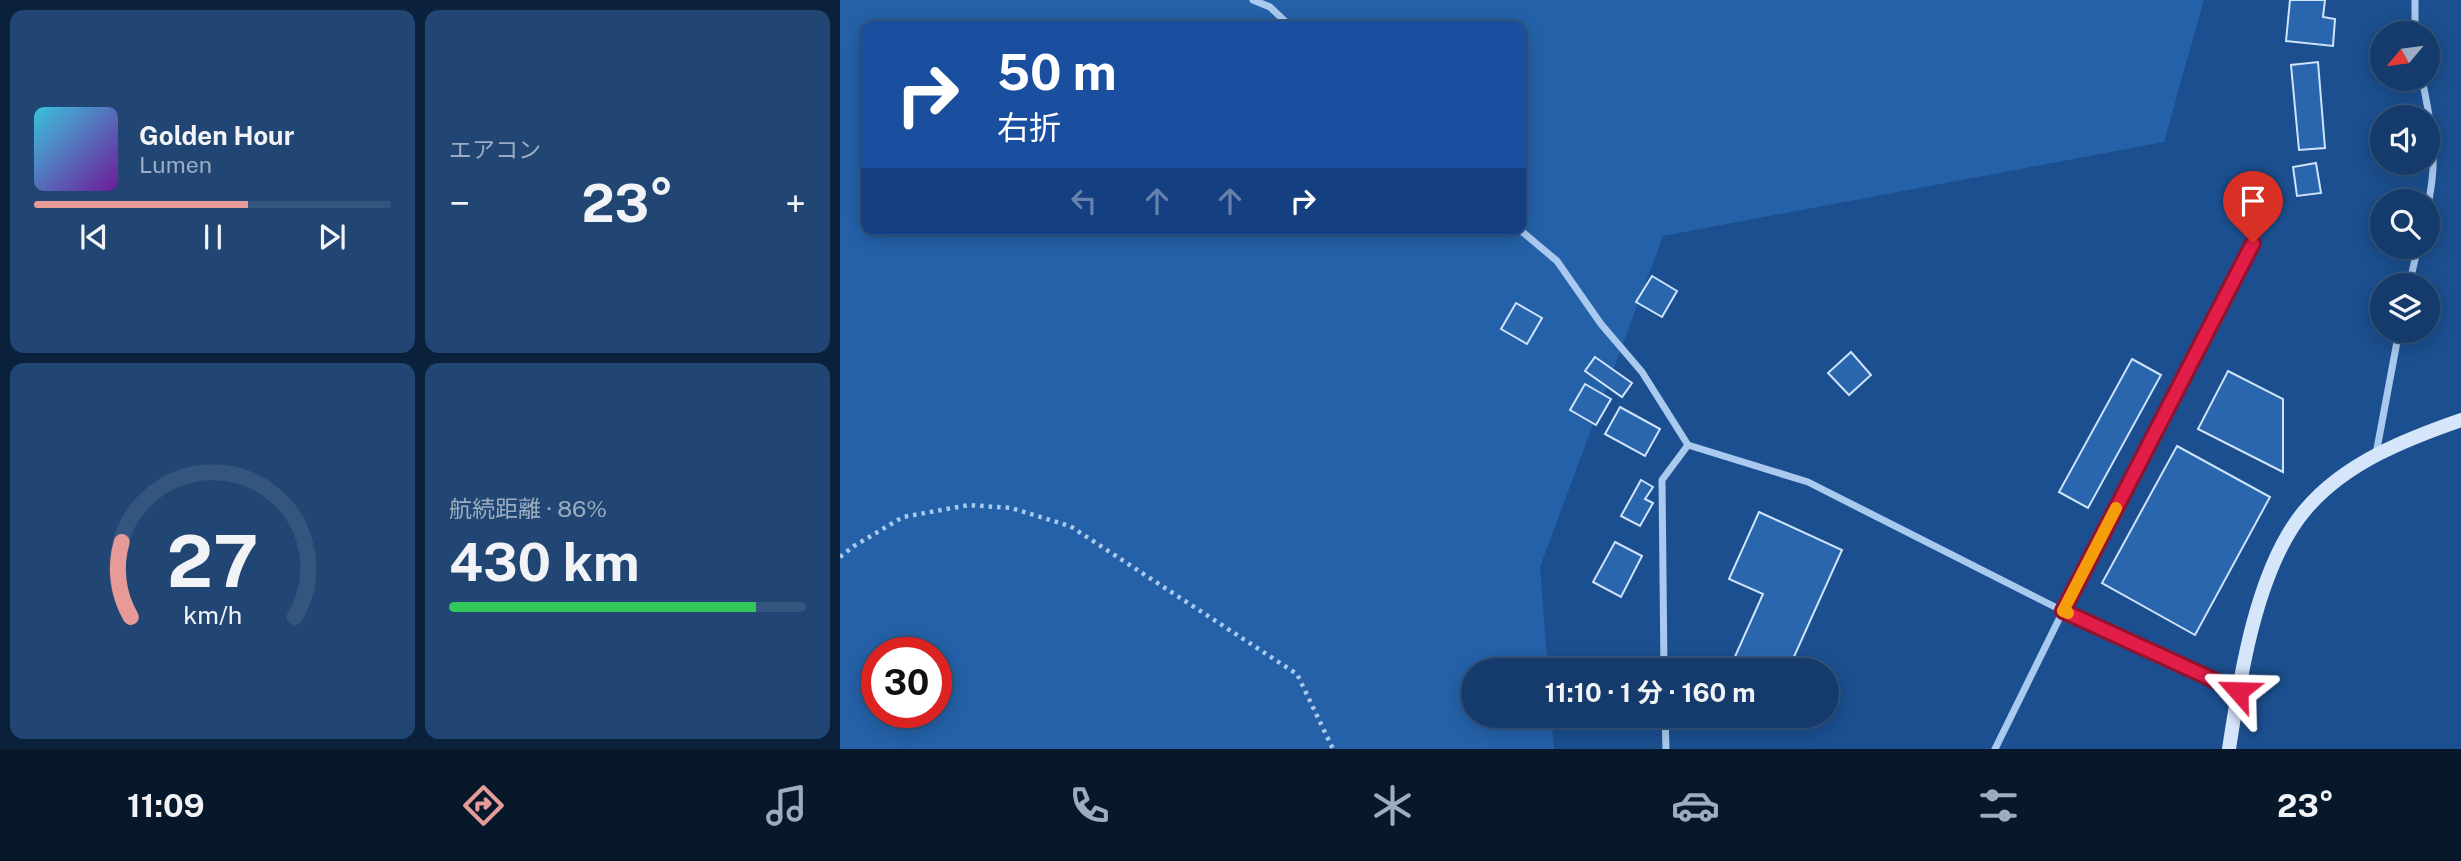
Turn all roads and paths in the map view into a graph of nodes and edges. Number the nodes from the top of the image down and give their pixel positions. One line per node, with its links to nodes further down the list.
1 (1254, 0): 3 (street)
2 (2415, 0): 4 (street)
3 (1285, 21)
4 (2414, 21)
5 (2424, 91): 6 (street)
6 (2431, 189)
7 (1526, 235): 11 (street)
8 (2253, 243): 14 (street)
9 (2397, 343): 12 (street)
10 (2461, 420): 12 (main road)
11 (1688, 445): 14 (street); 15 (street)
12 (2376, 455): 16 (main road)
13 (840, 557): 18 (path)
14 (2063, 611): 16 (street); 20 (street)
15 (1664, 658)
16 (2238, 691): 21 (main road)
17 (1665, 728): 19 (street)
18 (1333, 749)
19 (1666, 749)
20 (1995, 749)
21 (2230, 749)

